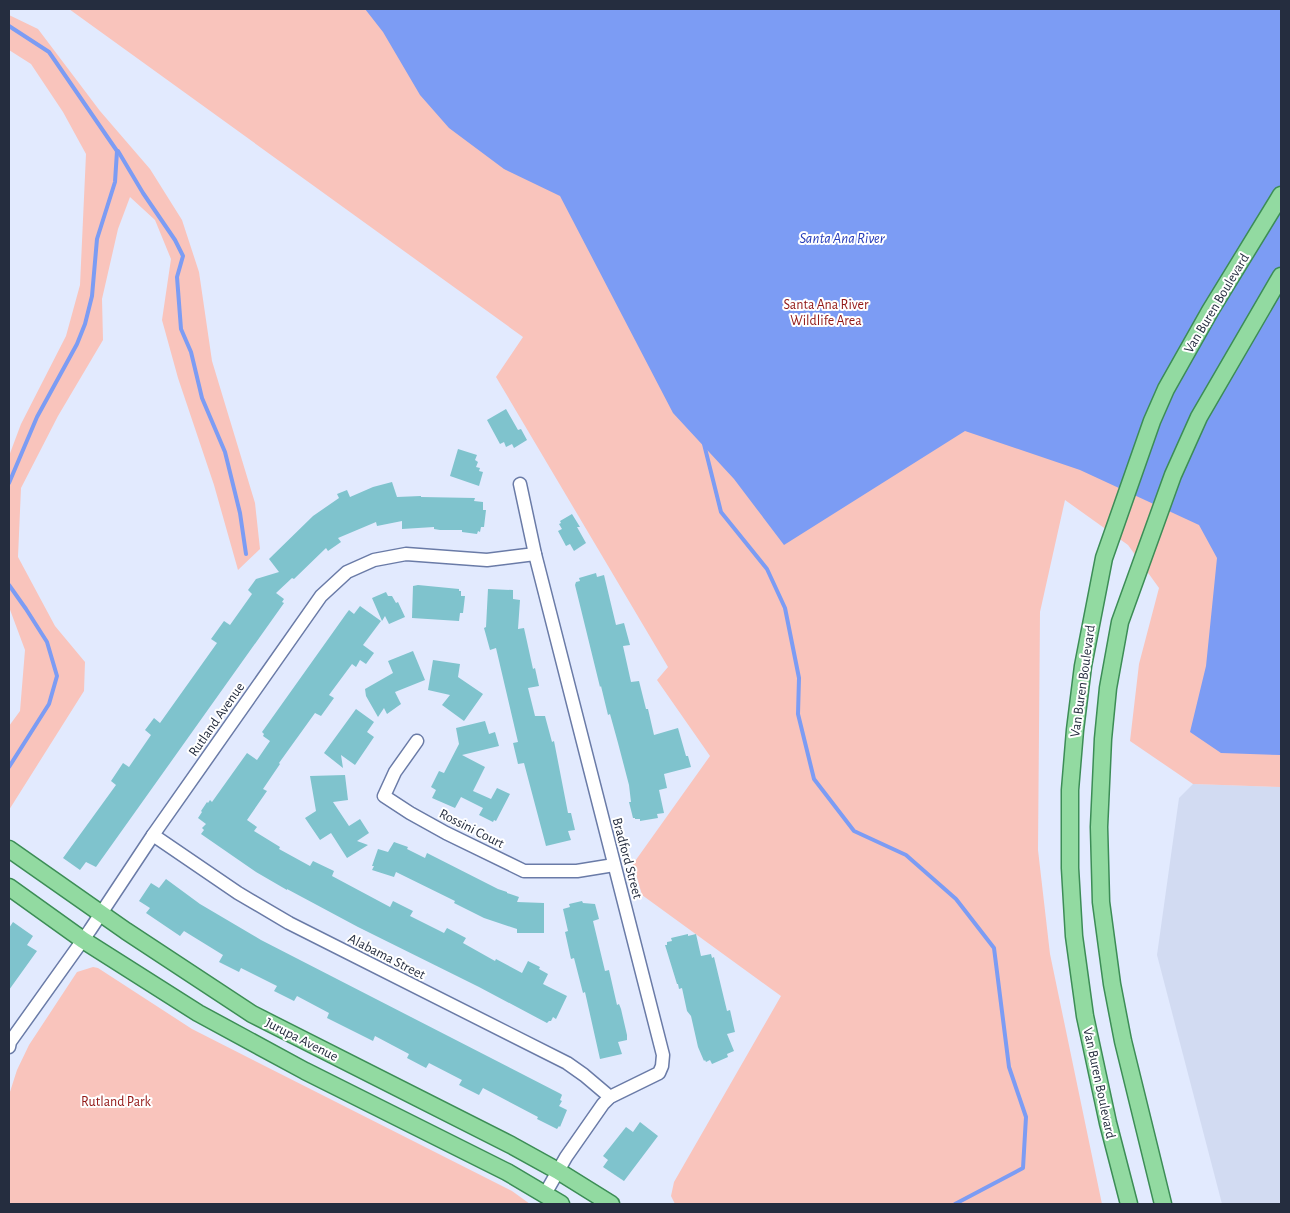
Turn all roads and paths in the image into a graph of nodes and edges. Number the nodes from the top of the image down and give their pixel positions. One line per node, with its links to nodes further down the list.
1 (1281, 195): 18 (main road, Van Buren Boulevard)
2 (1281, 276): 19 (main road, Van Buren Boulevard)
3 (520, 484): 4 (street, Bradford Street)
4 (535, 554): 6 (street, Rutland Avenue); 8 (street, Bradford Street)
5 (417, 741): 8 (street, Rossini Court)
6 (153, 835): 10 (street, Rutland Avenue); 13 (street, Alabama Street)
7 (9, 849): 10 (main road, Jurupa Avenue)
8 (614, 865): 13 (street, Bradford Street)
9 (9, 887): 11 (main road, Jurupa Avenue)
10 (101, 913): 11 (street, Rutland Avenue); 14 (main road, Jurupa Avenue)
11 (86, 935): 12 (street, Rutland Avenue); 15 (main road, Jurupa Avenue)
12 (9, 1047)
13 (610, 1097): 14 (street, Bradford Street)
14 (558, 1171): 15 (street, Bradford Street); 17 (main road, Jurupa Avenue)
15 (546, 1194): 16 (main road, Jurupa Avenue)
16 (561, 1204)
17 (611, 1204)
18 (1129, 1204)
19 (1164, 1204)

